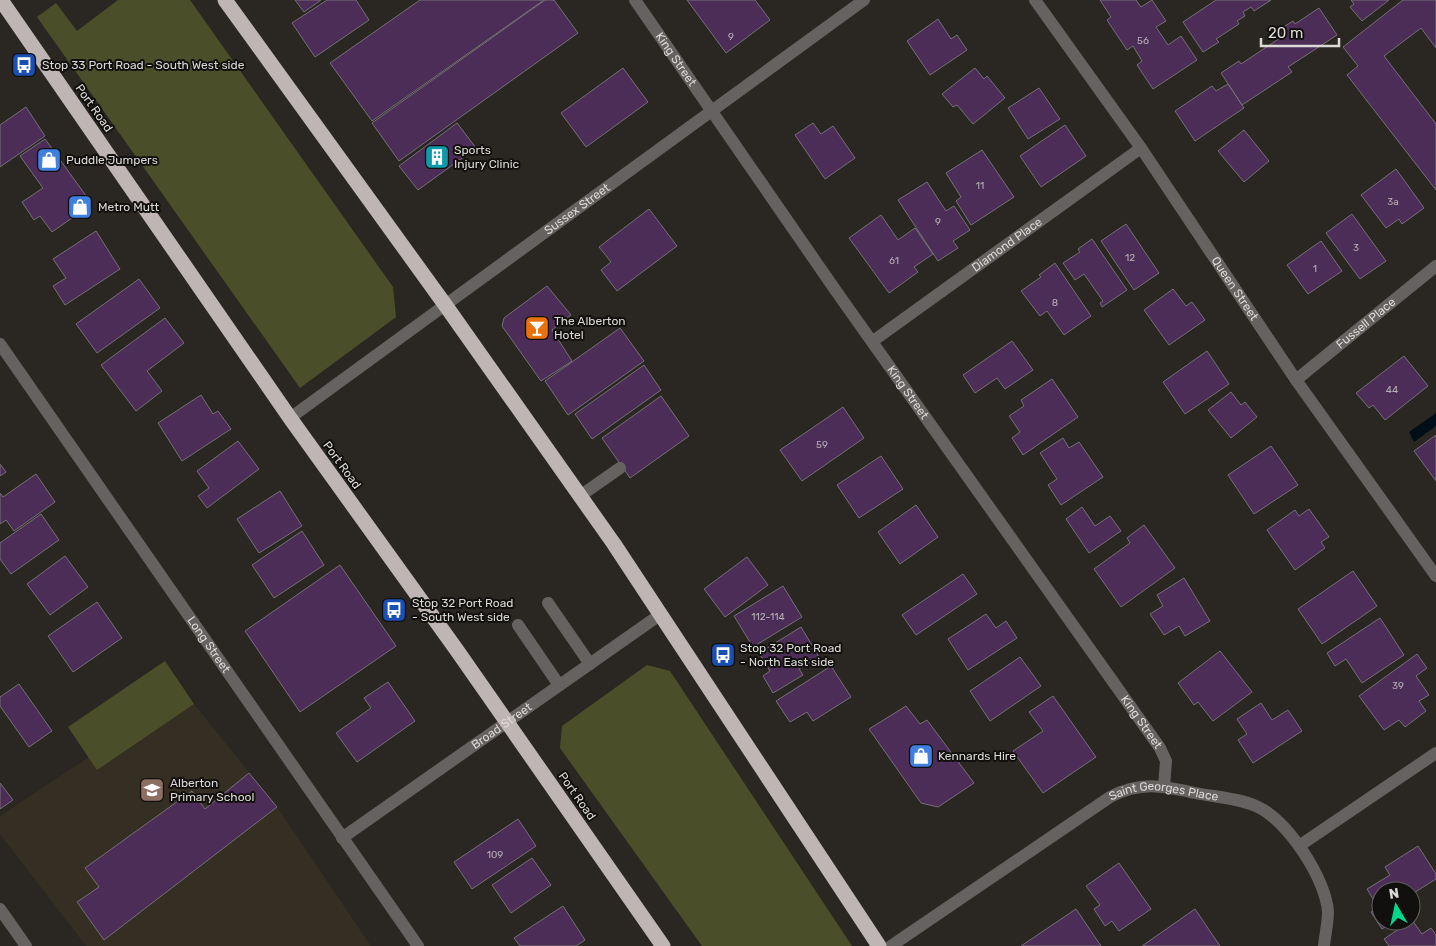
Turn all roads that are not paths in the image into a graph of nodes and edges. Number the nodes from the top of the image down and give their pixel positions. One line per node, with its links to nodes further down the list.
1 (1, 0): 13 (highway, Port Road)
2 (225, 0): 9 (highway)
3 (635, 0): 6 (street, King Street)
4 (864, 0): 6 (street, Sussex Street)
5 (1035, 0): 7 (street, Queen Street)
6 (713, 111): 9 (street, Sussex Street); 10 (street, King Street)
7 (1141, 148): 10 (street, Diamond Place); 12 (street, Queen Street)
8 (1436, 266): 12 (street, Fussell Place)
9 (446, 306): 13 (street, Sussex Street); 15 (highway)
10 (873, 341): 24 (street, King Street)
11 (0, 344): 25 (street, Long Street)
12 (1296, 380): 16 (street, Queen Street)
13 (290, 418): 22 (highway, Port Road)
14 (620, 468): 15 (street)
15 (580, 496): 18 (highway)
16 (1436, 576)
17 (548, 603): 20 (street)
18 (661, 614): 20 (street, Broad Street); 31 (highway)
19 (518, 625): 21 (street)
20 (590, 664): 21 (street, Broad Street)
21 (559, 685): 22 (street, Broad Street)
22 (507, 722): 25 (street, Broad Street); 30 (highway, Port Road)
23 (1436, 753): 26 (street)
24 (1164, 787): 26 (street, Saint Georges Place); 32 (street, Saint Georges Place)
25 (342, 838): 29 (street, Long Street)
26 (1299, 846): 33 (street, Saint Georges Place)
27 (0, 909): 28 (street)
28 (26, 946)
29 (418, 946)
30 (663, 946)
31 (879, 946)
32 (891, 946)
33 (1324, 946)

